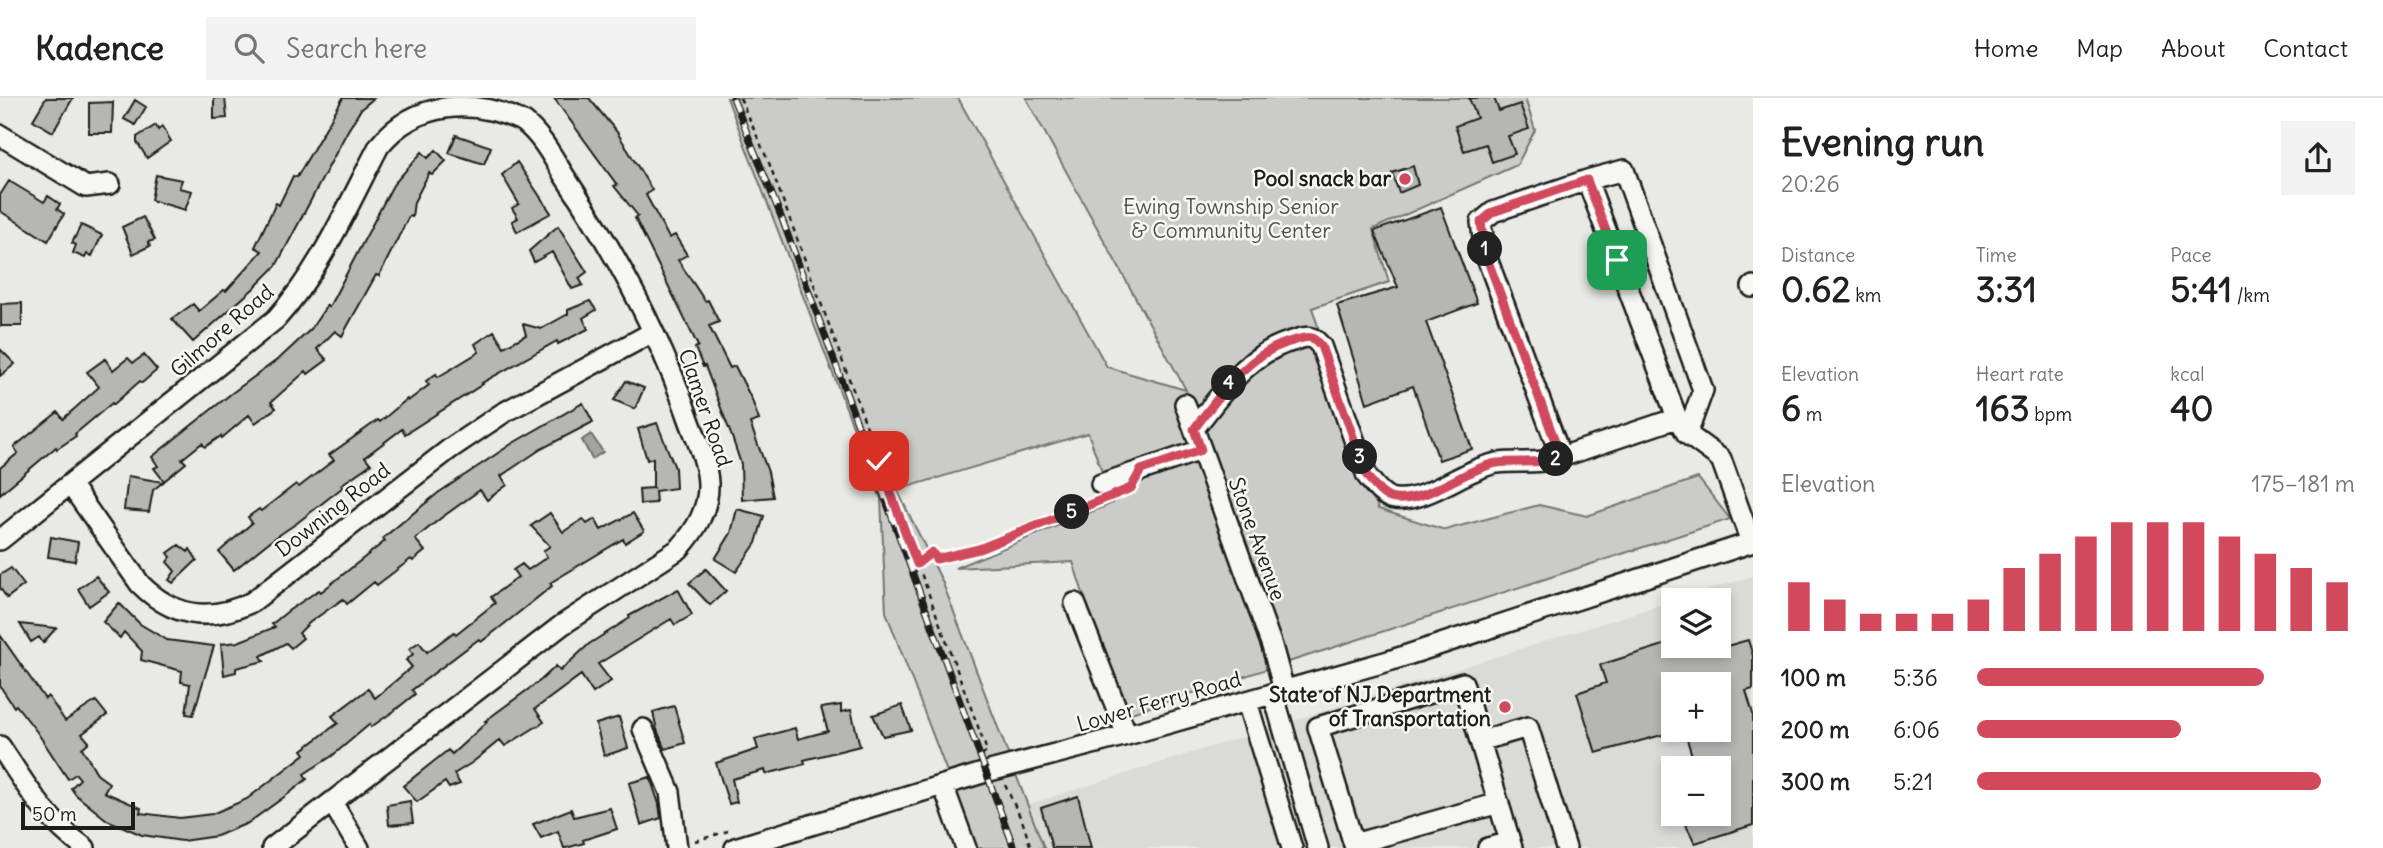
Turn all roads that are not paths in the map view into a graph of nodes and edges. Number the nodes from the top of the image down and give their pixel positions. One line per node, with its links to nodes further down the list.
1 (459, 99): 5 (street, Clamer Road); 11 (street, Gilmore Road)
2 (0, 135): 4 (street)
3 (1587, 180): 7 (street); 7 (street); 10 (street)
4 (110, 184)
5 (653, 332): 11 (street, Downing Road); 23 (street, Clamer Road)
6 (1185, 404): 8 (street, Stone Avenue)
7 (1682, 426): 10 (street); 14 (street)
8 (1194, 429): 9 (street, Stone Avenue); 10 (street)
9 (1201, 450): 12 (street); 16 (street, Stone Avenue)
10 (1561, 457)
11 (70, 484): 13 (street, Gilmore Road)
12 (1103, 491)
13 (0, 540)
14 (1752, 542): 16 (street, Lower Ferry Road)
15 (1075, 603): 19 (street)
16 (1279, 691): 17 (street, Lower Ferry Road); 34 (street, Stone Avenue)
17 (1247, 702): 19 (street, Lower Ferry Road); 33 (street)
18 (642, 729): 30 (street)
19 (1127, 735): 22 (street, Lower Ferry Road)
20 (1480, 741): 24 (street); 26 (street); 36 (street)
21 (0, 746): 27 (street)
22 (943, 785): 31 (street, Lower Ferry Road); 32 (street)
23 (332, 802): 28 (street, Clamer Road); 29 (street)
24 (1499, 803): 25 (street); 26 (street)
25 (1511, 845): 35 (street)
26 (1355, 846)
27 (85, 848)
28 (272, 848)
29 (359, 848)
30 (677, 848)
31 (736, 848)
32 (966, 848)
33 (1292, 848)
34 (1318, 848)
35 (1488, 848)
36 (1566, 848)

